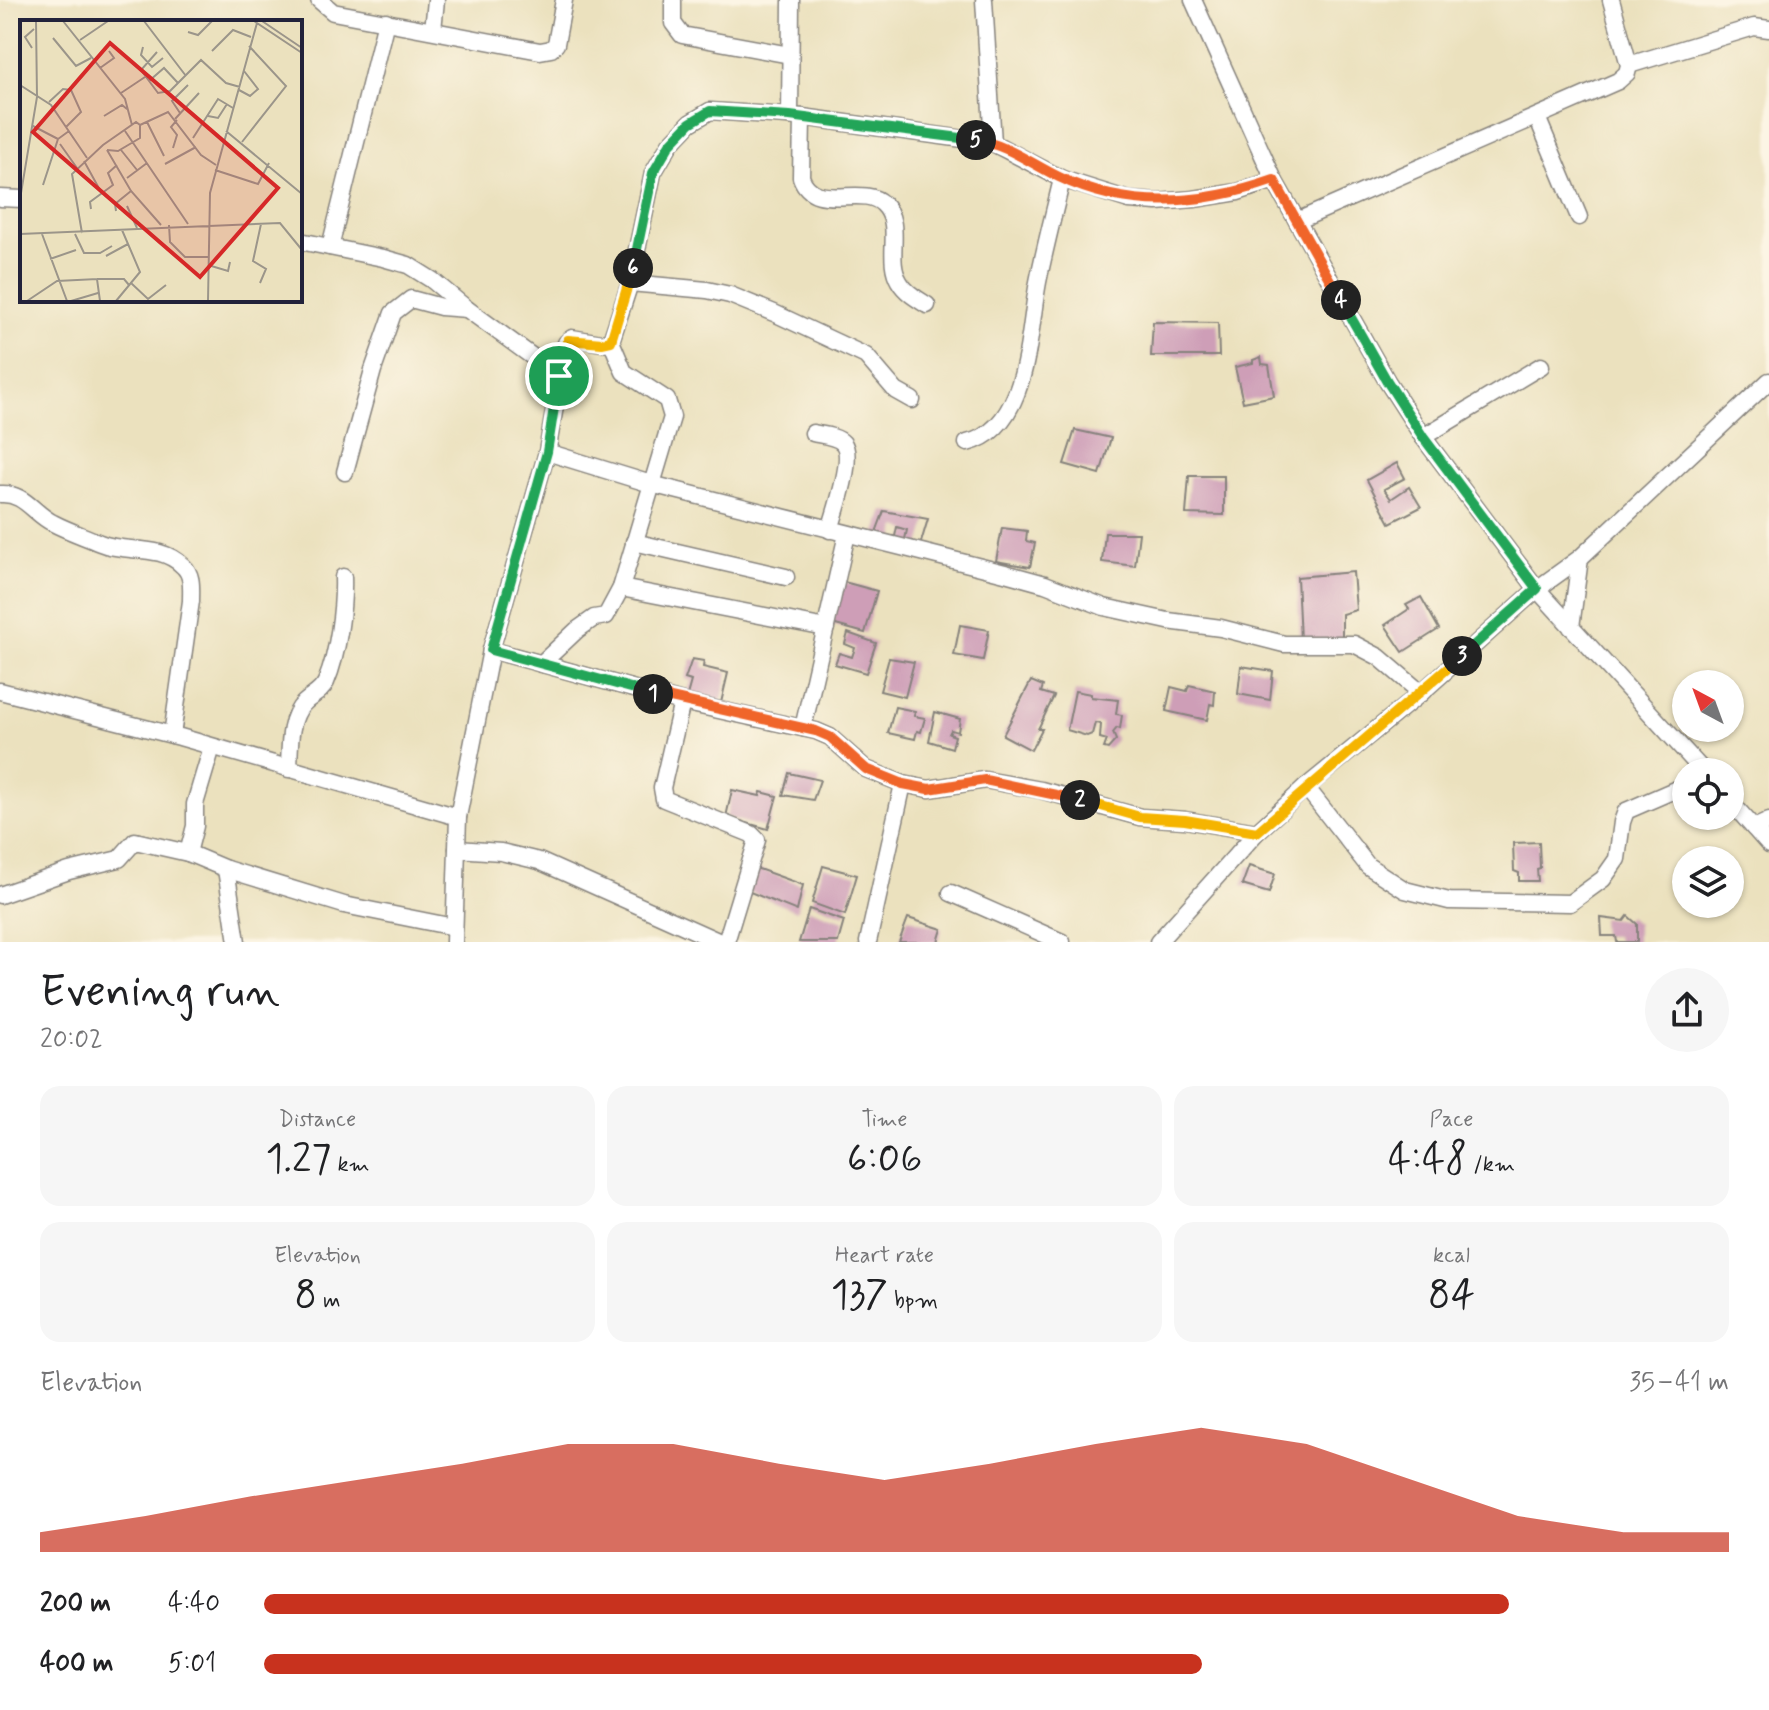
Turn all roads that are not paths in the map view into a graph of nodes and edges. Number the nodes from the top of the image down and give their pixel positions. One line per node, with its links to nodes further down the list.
1 (319, 0): 9 (street)
2 (436, 0): 11 (street)
3 (564, 0): 11 (street)
4 (673, 0): 12 (street)
5 (791, 0): 12 (street)
6 (984, 0): 16 (street)
7 (1193, 0): 18 (street)
8 (1611, 0): 13 (street)
9 (386, 21): 11 (street); 24 (street)
10 (1769, 29): 13 (street)
11 (433, 30)
12 (790, 55): 14 (street)
13 (1629, 65): 15 (street)
14 (796, 117): 16 (street); 25 (street); 26 (street)
15 (1537, 117): 21 (street); 22 (street)
16 (993, 143): 17 (street)
17 (1062, 179): 18 (street); 35 (street)
18 (1274, 180): 22 (street)
19 (0, 198): 20 (street)
20 (20, 199)
21 (1579, 217)
22 (1297, 221): 34 (street)
23 (302, 241): 24 (street)
24 (330, 247): 27 (street)
25 (630, 283): 28 (street); 32 (street)
26 (927, 305)
27 (467, 309): 30 (street); 37 (street)
28 (611, 341): 30 (street); 38 (street)
29 (1541, 366): 34 (street)
30 (559, 376): 36 (street)
31 (1769, 381): 43 (street)
32 (912, 400)
33 (813, 433): 40 (street)
34 (1423, 437): 47 (street)
35 (967, 443)
36 (547, 452): 38 (street); 50 (street)
37 (345, 472)
38 (651, 484): 40 (street); 42 (street)
39 (0, 494): 56 (street)
40 (830, 530): 41 (street)
41 (847, 534): 49 (street); 53 (street)
42 (634, 542): 45 (street); 46 (street)
43 (1580, 558): 47 (street); 48 (street)
44 (343, 577): 59 (street)
45 (786, 577)
46 (621, 588): 49 (street); 51 (street)
47 (1537, 589): 48 (street); 53 (street)
48 (1571, 627): 58 (street)
49 (826, 628): 55 (street)
50 (491, 650): 51 (street); 64 (street)
51 (541, 664): 54 (street)
52 (0, 691): 56 (street)
53 (1421, 693): 61 (street)
54 (682, 702): 55 (street); 76 (street)
55 (803, 728): 60 (street)
56 (172, 735): 57 (street)
57 (212, 747): 59 (street); 69 (street)
58 (1691, 758)
59 (289, 769): 64 (street)
60 (903, 784): 66 (street); 77 (street)
61 (1306, 787): 62 (street); 66 (street)
62 (1672, 791)
63 (1744, 812): 65 (street)
64 (458, 817): 68 (street)
65 (1762, 825): 67 (street)
66 (1257, 832): 79 (street)
67 (1769, 845)
68 (457, 849): 73 (street); 75 (street)
69 (188, 853): 70 (street); 72 (street)
70 (226, 869): 73 (street); 74 (street)
71 (951, 893): 78 (street)
72 (0, 895)
73 (454, 934)
74 (237, 942)
75 (720, 942)
76 (726, 942)
77 (868, 942)
78 (1062, 942)
79 (1158, 942)

